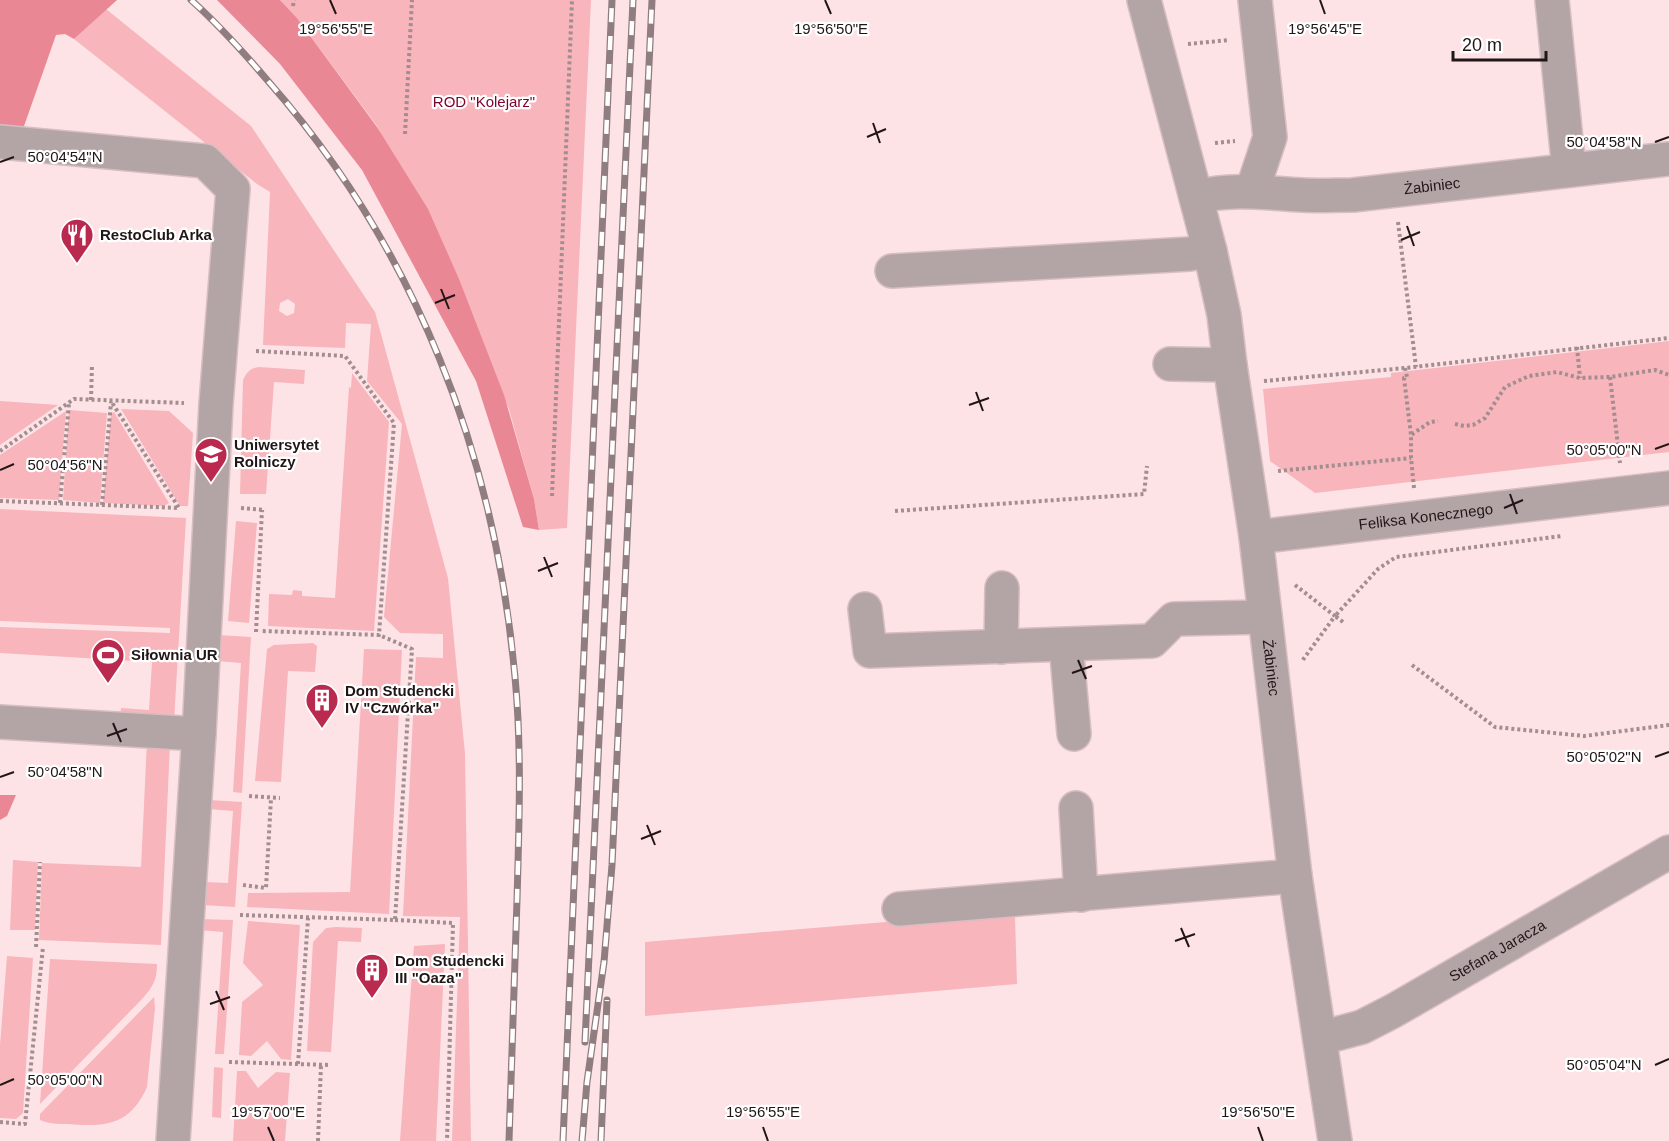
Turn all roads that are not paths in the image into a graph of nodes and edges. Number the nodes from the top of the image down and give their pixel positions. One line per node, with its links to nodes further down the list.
1 (1144, 0): 8 (street, Żabiniec)
2 (1256, 0): 7 (street)
3 (1552, 0): 6 (street)
4 (0, 142): 21 (street)
5 (1669, 159): 6 (street, Żabiniec)
6 (1569, 170): 7 (street, Żabiniec)
7 (1252, 190): 8 (street, Żabiniec)
8 (1196, 197): 9 (street, Żabiniec)
9 (1210, 251): 10 (street); 12 (street, Żabiniec)
10 (892, 271)
11 (1170, 364): 12 (street)
12 (1231, 373): 14 (street, Żabiniec)
13 (1669, 488): 14 (street, Feliksa Konecznego)
14 (1256, 537): 17 (street, Żabiniec)
15 (1002, 588): 19 (street)
16 (865, 609): 19 (street)
17 (1265, 617): 18 (street); 25 (street, Żabiniec)
18 (1066, 645): 19 (street); 22 (street)
19 (1001, 647)
20 (0, 722): 21 (street)
21 (199, 734): 29 (street)
22 (1074, 734)
23 (1076, 808): 26 (street)
24 (1669, 852): 28 (street, Stefana Jaracza)
25 (1295, 876): 26 (street); 28 (street, Żabiniec)
26 (1081, 895): 27 (street)
27 (900, 909)
28 (1321, 1038): 30 (street, Żabiniec)
29 (173, 1141)
30 (1335, 1141)

